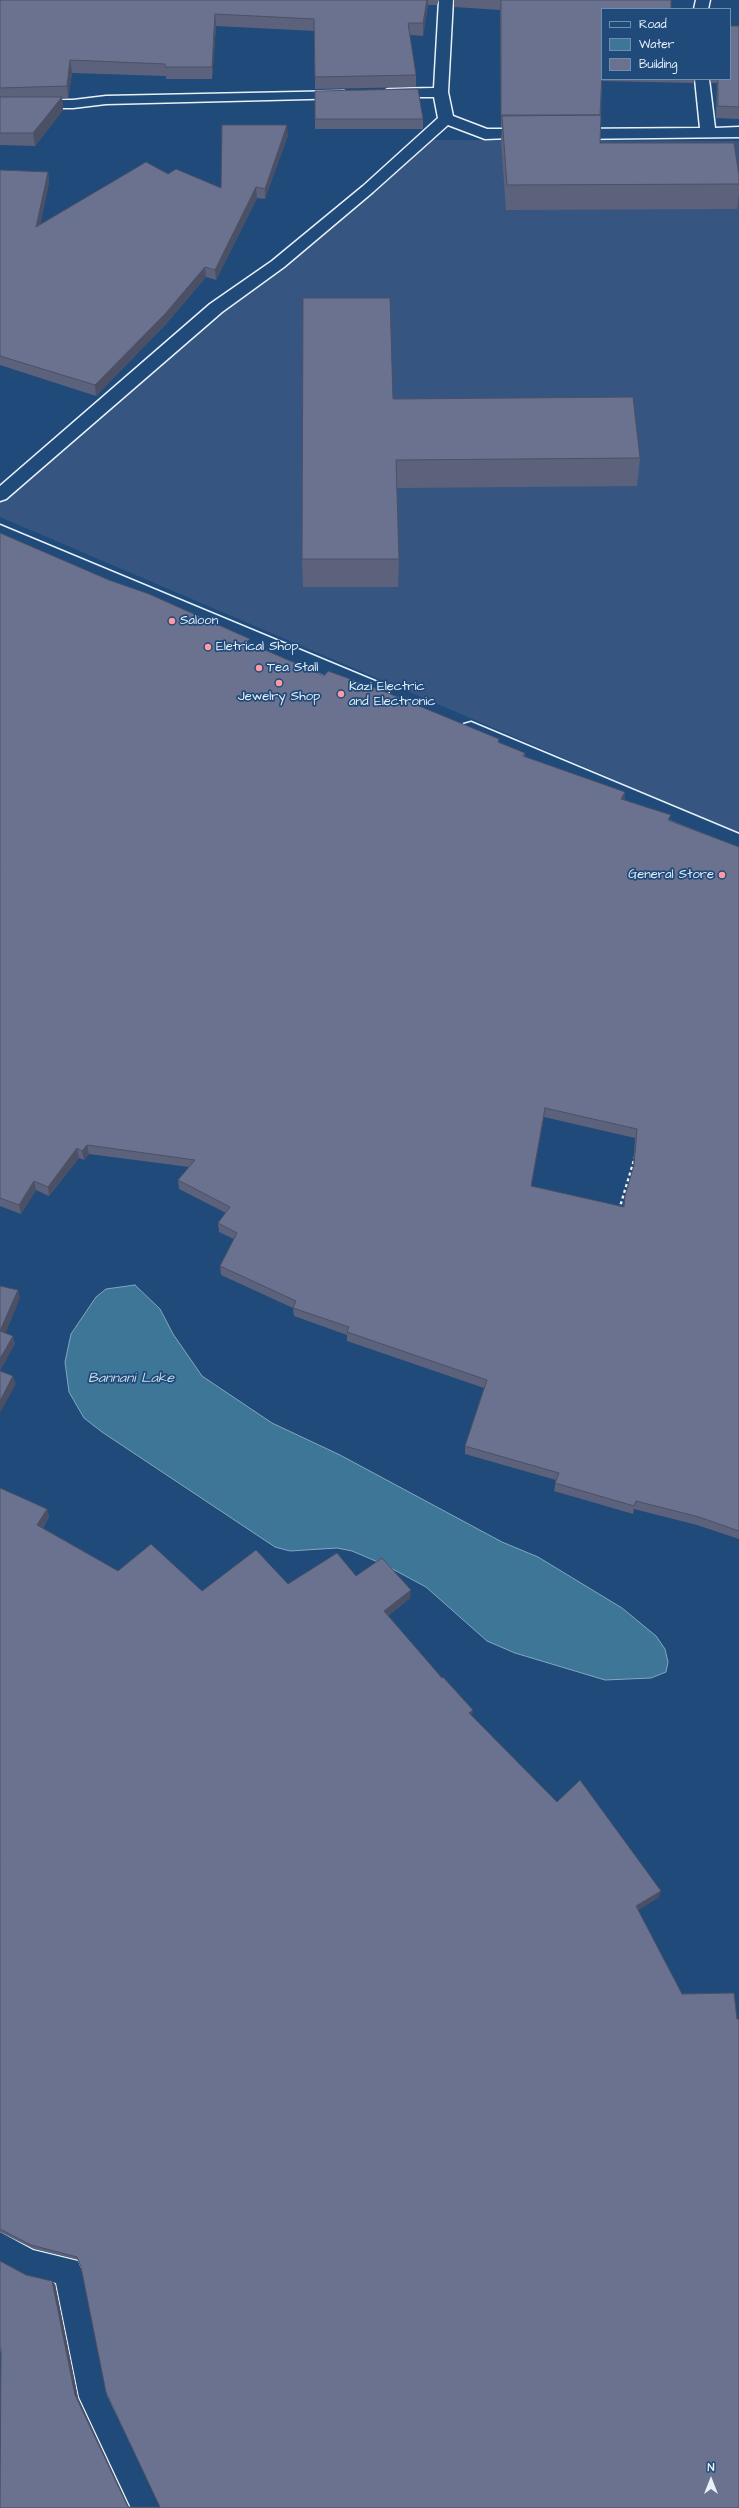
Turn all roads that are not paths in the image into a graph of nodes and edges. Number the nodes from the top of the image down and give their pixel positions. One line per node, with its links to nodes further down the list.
1 (446, 0): 3 (street)
2 (702, 80): 8 (street)
3 (441, 92): 5 (street); 7 (street)
4 (361, 94): 6 (street)
5 (377, 94)
6 (0, 104)
7 (446, 120): 8 (street); 10 (street)
8 (708, 132): 9 (street)
9 (739, 132)
10 (0, 496)
11 (0, 531): 12 (street)
12 (399, 699)
13 (458, 724): 14 (street)
14 (739, 842)
15 (0, 2246): 16 (street)
16 (146, 2508)

